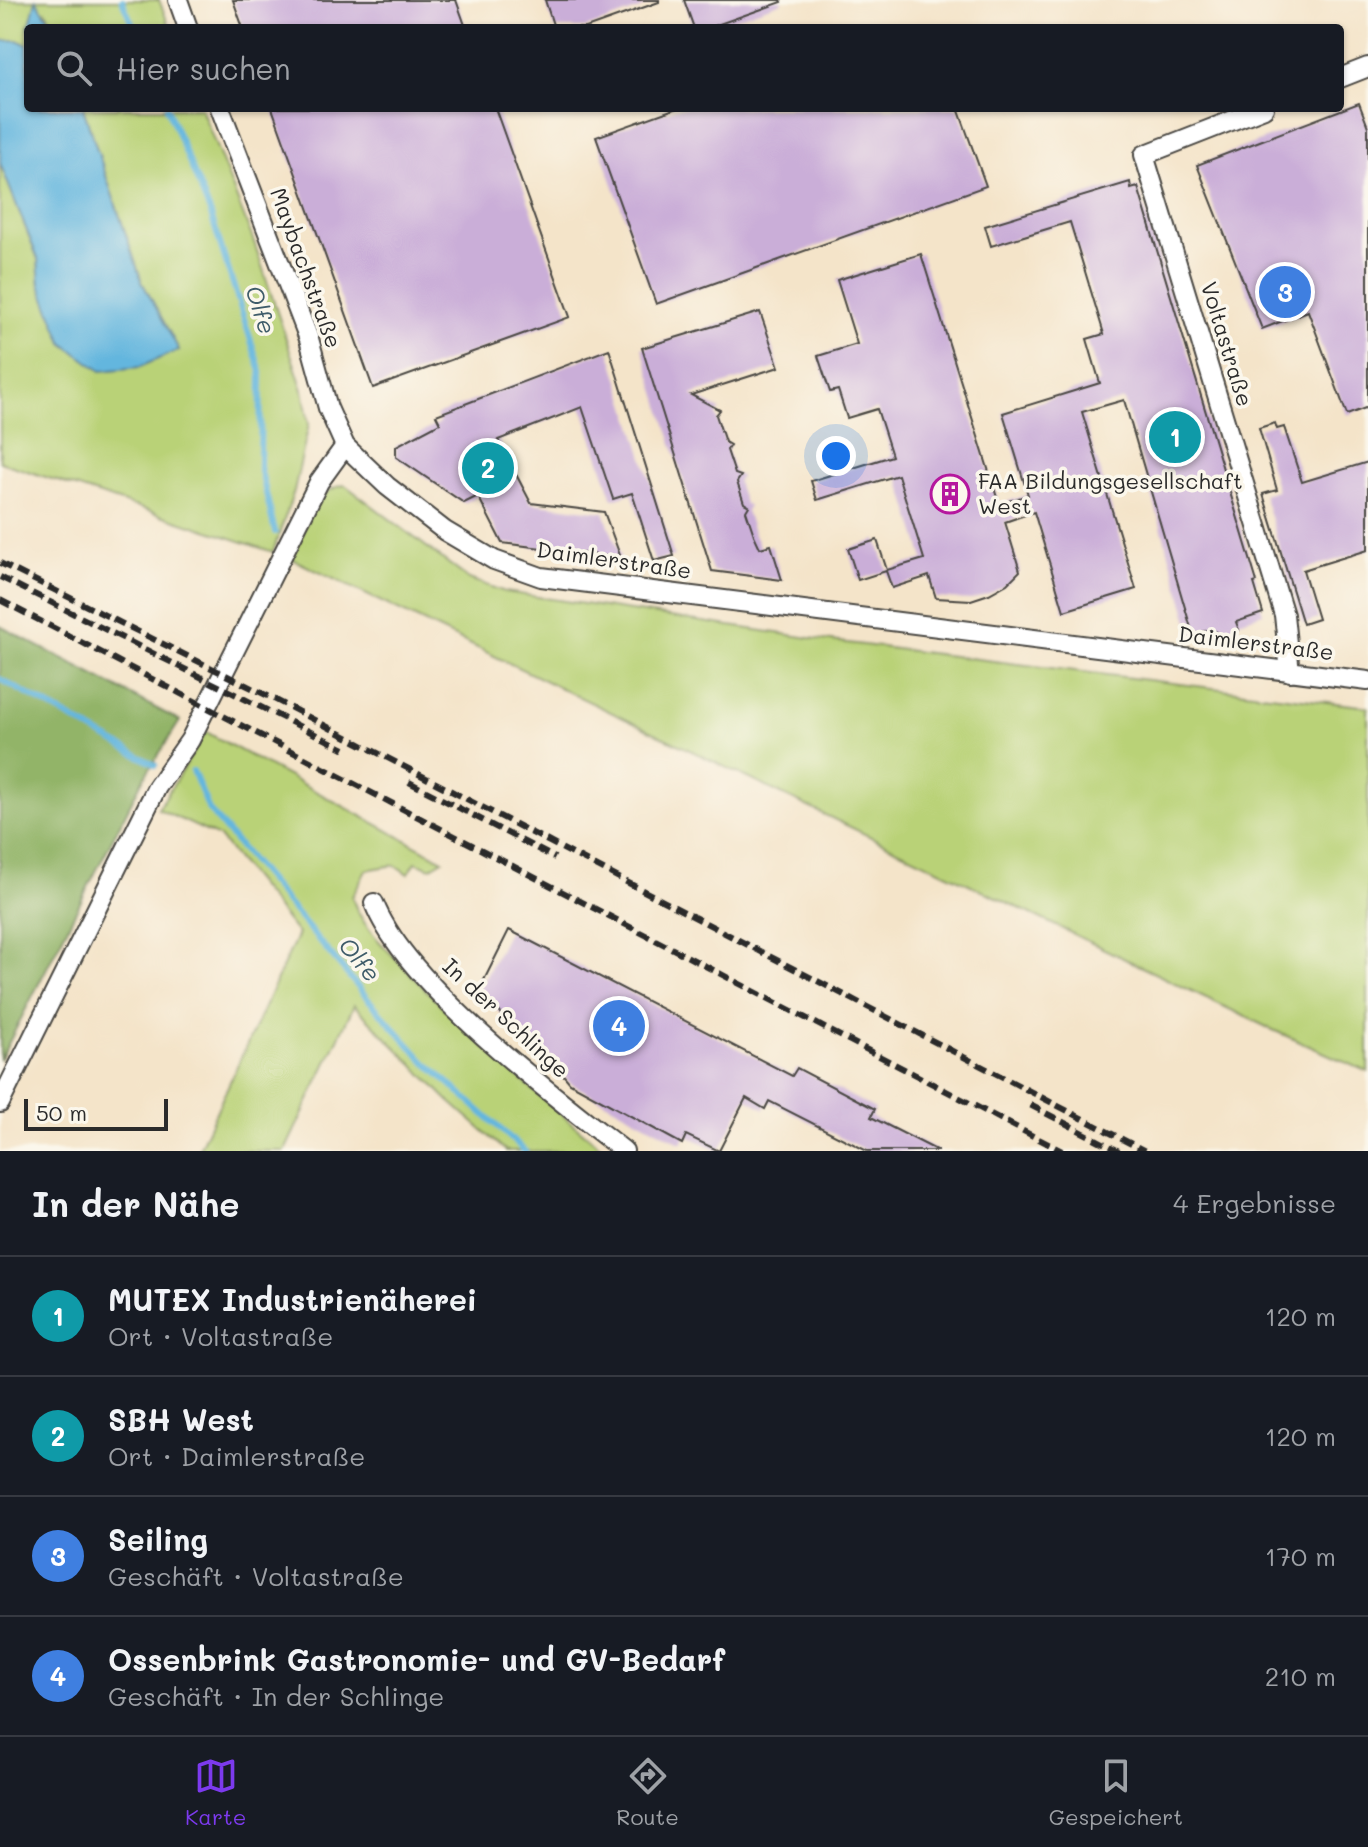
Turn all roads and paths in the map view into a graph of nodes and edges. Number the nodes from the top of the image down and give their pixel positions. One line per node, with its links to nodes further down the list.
1 (178, 0): 2 (street)
2 (187, 24)
3 (1368, 67): 4 (street)
4 (1344, 76)
5 (222, 112): 7 (street, Maybachstraße)
6 (1254, 112): 8 (street, Voltastraße)
7 (345, 446): 8 (street, Daimlerstraße); 11 (street)
8 (1290, 672): 9 (street, Daimlerstraße)
9 (1368, 681)
10 (374, 903): 12 (street, In der Schlinge)
11 (0, 1103)
12 (624, 1151)

